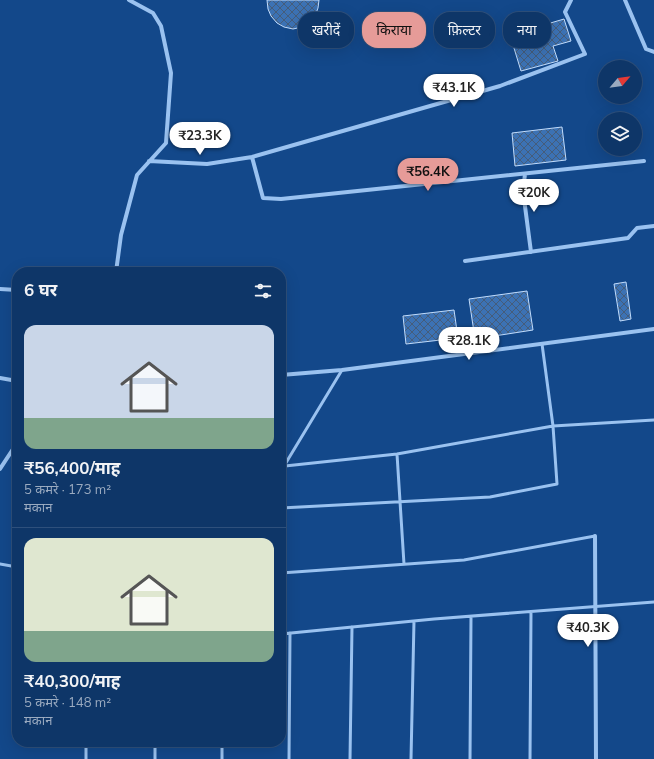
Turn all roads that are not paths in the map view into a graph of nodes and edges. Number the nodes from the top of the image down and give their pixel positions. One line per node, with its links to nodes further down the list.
1 (129, 0): 6 (street)
2 (571, 0): 5 (street)
3 (626, 0): 4 (street)
4 (654, 52)
5 (252, 157): 6 (street); 8 (street)
6 (149, 161): 12 (street)
7 (644, 161): 8 (street)
8 (525, 174): 10 (street)
9 (654, 226): 10 (street)
10 (531, 252): 11 (street)
11 (465, 261)
12 (117, 267)
13 (0, 289): 14 (street)
14 (12, 290)
15 (654, 329): 16 (street)
16 (542, 344): 17 (street); 22 (lane)
17 (342, 370): 18 (street); 25 (lane)
18 (286, 375)
19 (0, 378): 20 (street)
20 (12, 380)
21 (654, 420): 22 (lane)
22 (553, 426): 24 (lane); 28 (lane)
23 (12, 452): 27 (street)
24 (397, 454): 26 (lane); 28 (lane)
25 (286, 463)
26 (286, 466)
27 (0, 469)
28 (400, 502): 29 (lane); 32 (lane)
29 (286, 508)
30 (595, 536): 32 (lane); 36 (street)
31 (0, 564): 33 (lane)
32 (404, 564): 34 (lane)
33 (12, 566)
34 (286, 573)
35 (654, 602): 36 (lane)
36 (595, 606): 37 (lane); 54 (street)
37 (531, 612): 38 (lane); 53 (lane)
38 (471, 617): 39 (lane); 52 (lane)
39 (414, 621): 40 (lane); 51 (lane)
40 (352, 627): 42 (lane); 50 (lane)
41 (286, 633): 42 (lane)
42 (290, 633): 49 (lane)
43 (86, 747): 46 (lane)
44 (155, 747): 47 (lane)
45 (222, 747): 48 (lane)
46 (86, 759)
47 (155, 759)
48 (222, 759)
49 (289, 759)
50 (350, 759)
51 (411, 759)
52 (470, 759)
53 (530, 759)
54 (596, 759)

